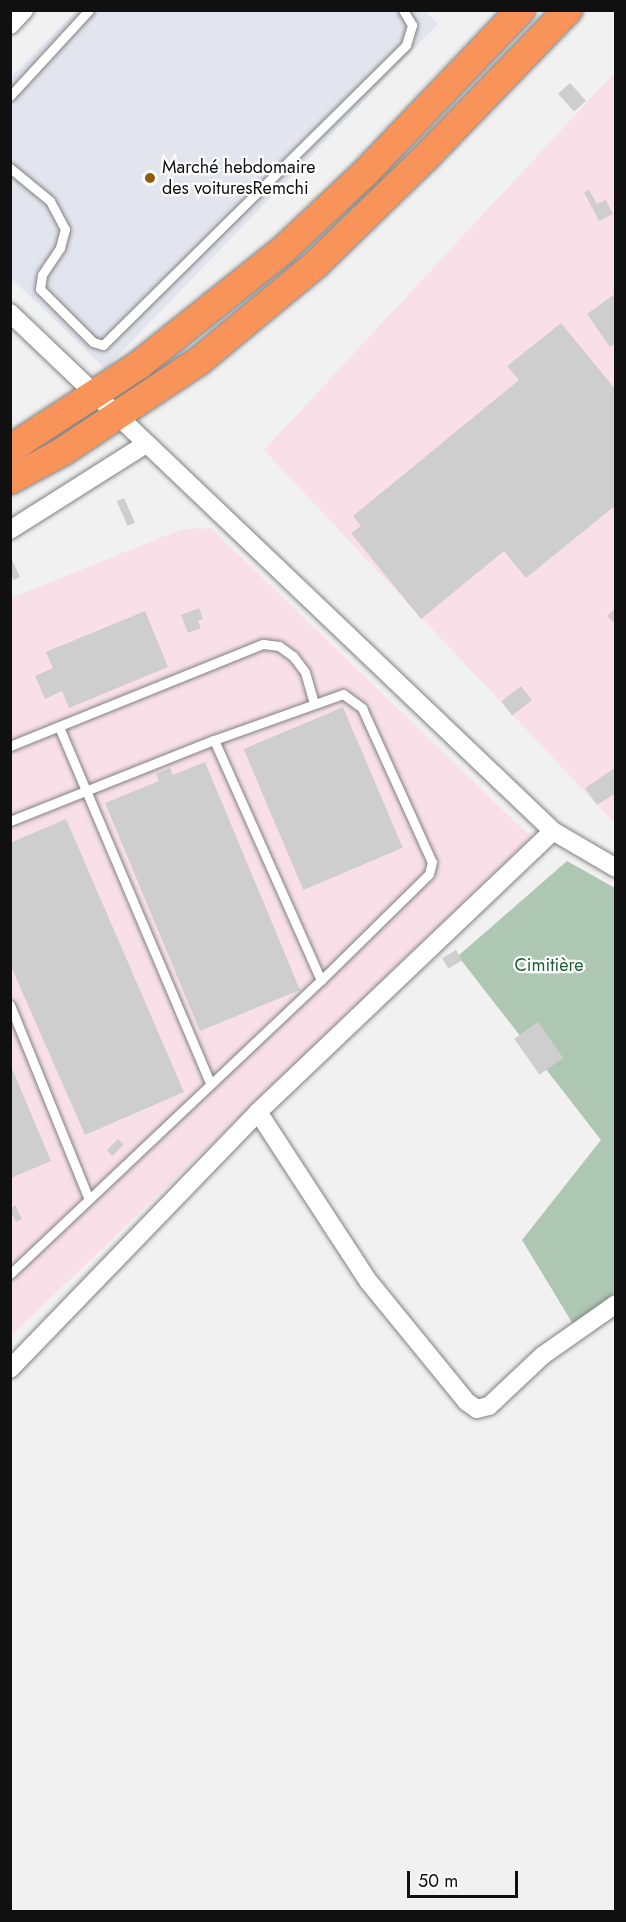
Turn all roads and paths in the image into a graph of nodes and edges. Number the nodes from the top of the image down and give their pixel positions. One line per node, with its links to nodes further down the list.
1 (24, 10): 6 (street)
2 (89, 10): 7 (lane)
3 (403, 10): 8 (lane)
4 (521, 10): 10 (highway)
5 (568, 10): 11 (highway)
6 (10, 25)
7 (10, 96)
8 (10, 168)
9 (10, 313): 10 (street)
10 (97, 394): 11 (street); 13 (highway)
11 (120, 414): 12 (street); 14 (highway)
12 (146, 444): 15 (street); 22 (street)
13 (10, 449)
14 (10, 480)
15 (10, 530)
16 (314, 703): 17 (lane); 18 (lane); 24 (lane)
17 (59, 728): 19 (lane); 20 (lane)
18 (214, 740): 20 (lane); 24 (lane)
19 (10, 746)
20 (83, 791): 21 (lane); 26 (lane)
21 (10, 820)
22 (553, 831): 23 (street); 27 (street)
23 (615, 868)
24 (321, 980): 26 (lane)
25 (10, 1005): 28 (lane)
26 (210, 1083): 28 (lane)
27 (258, 1112): 30 (street); 31 (street)
28 (88, 1197): 29 (lane)
29 (10, 1274)
30 (615, 1304)
31 (10, 1369)

